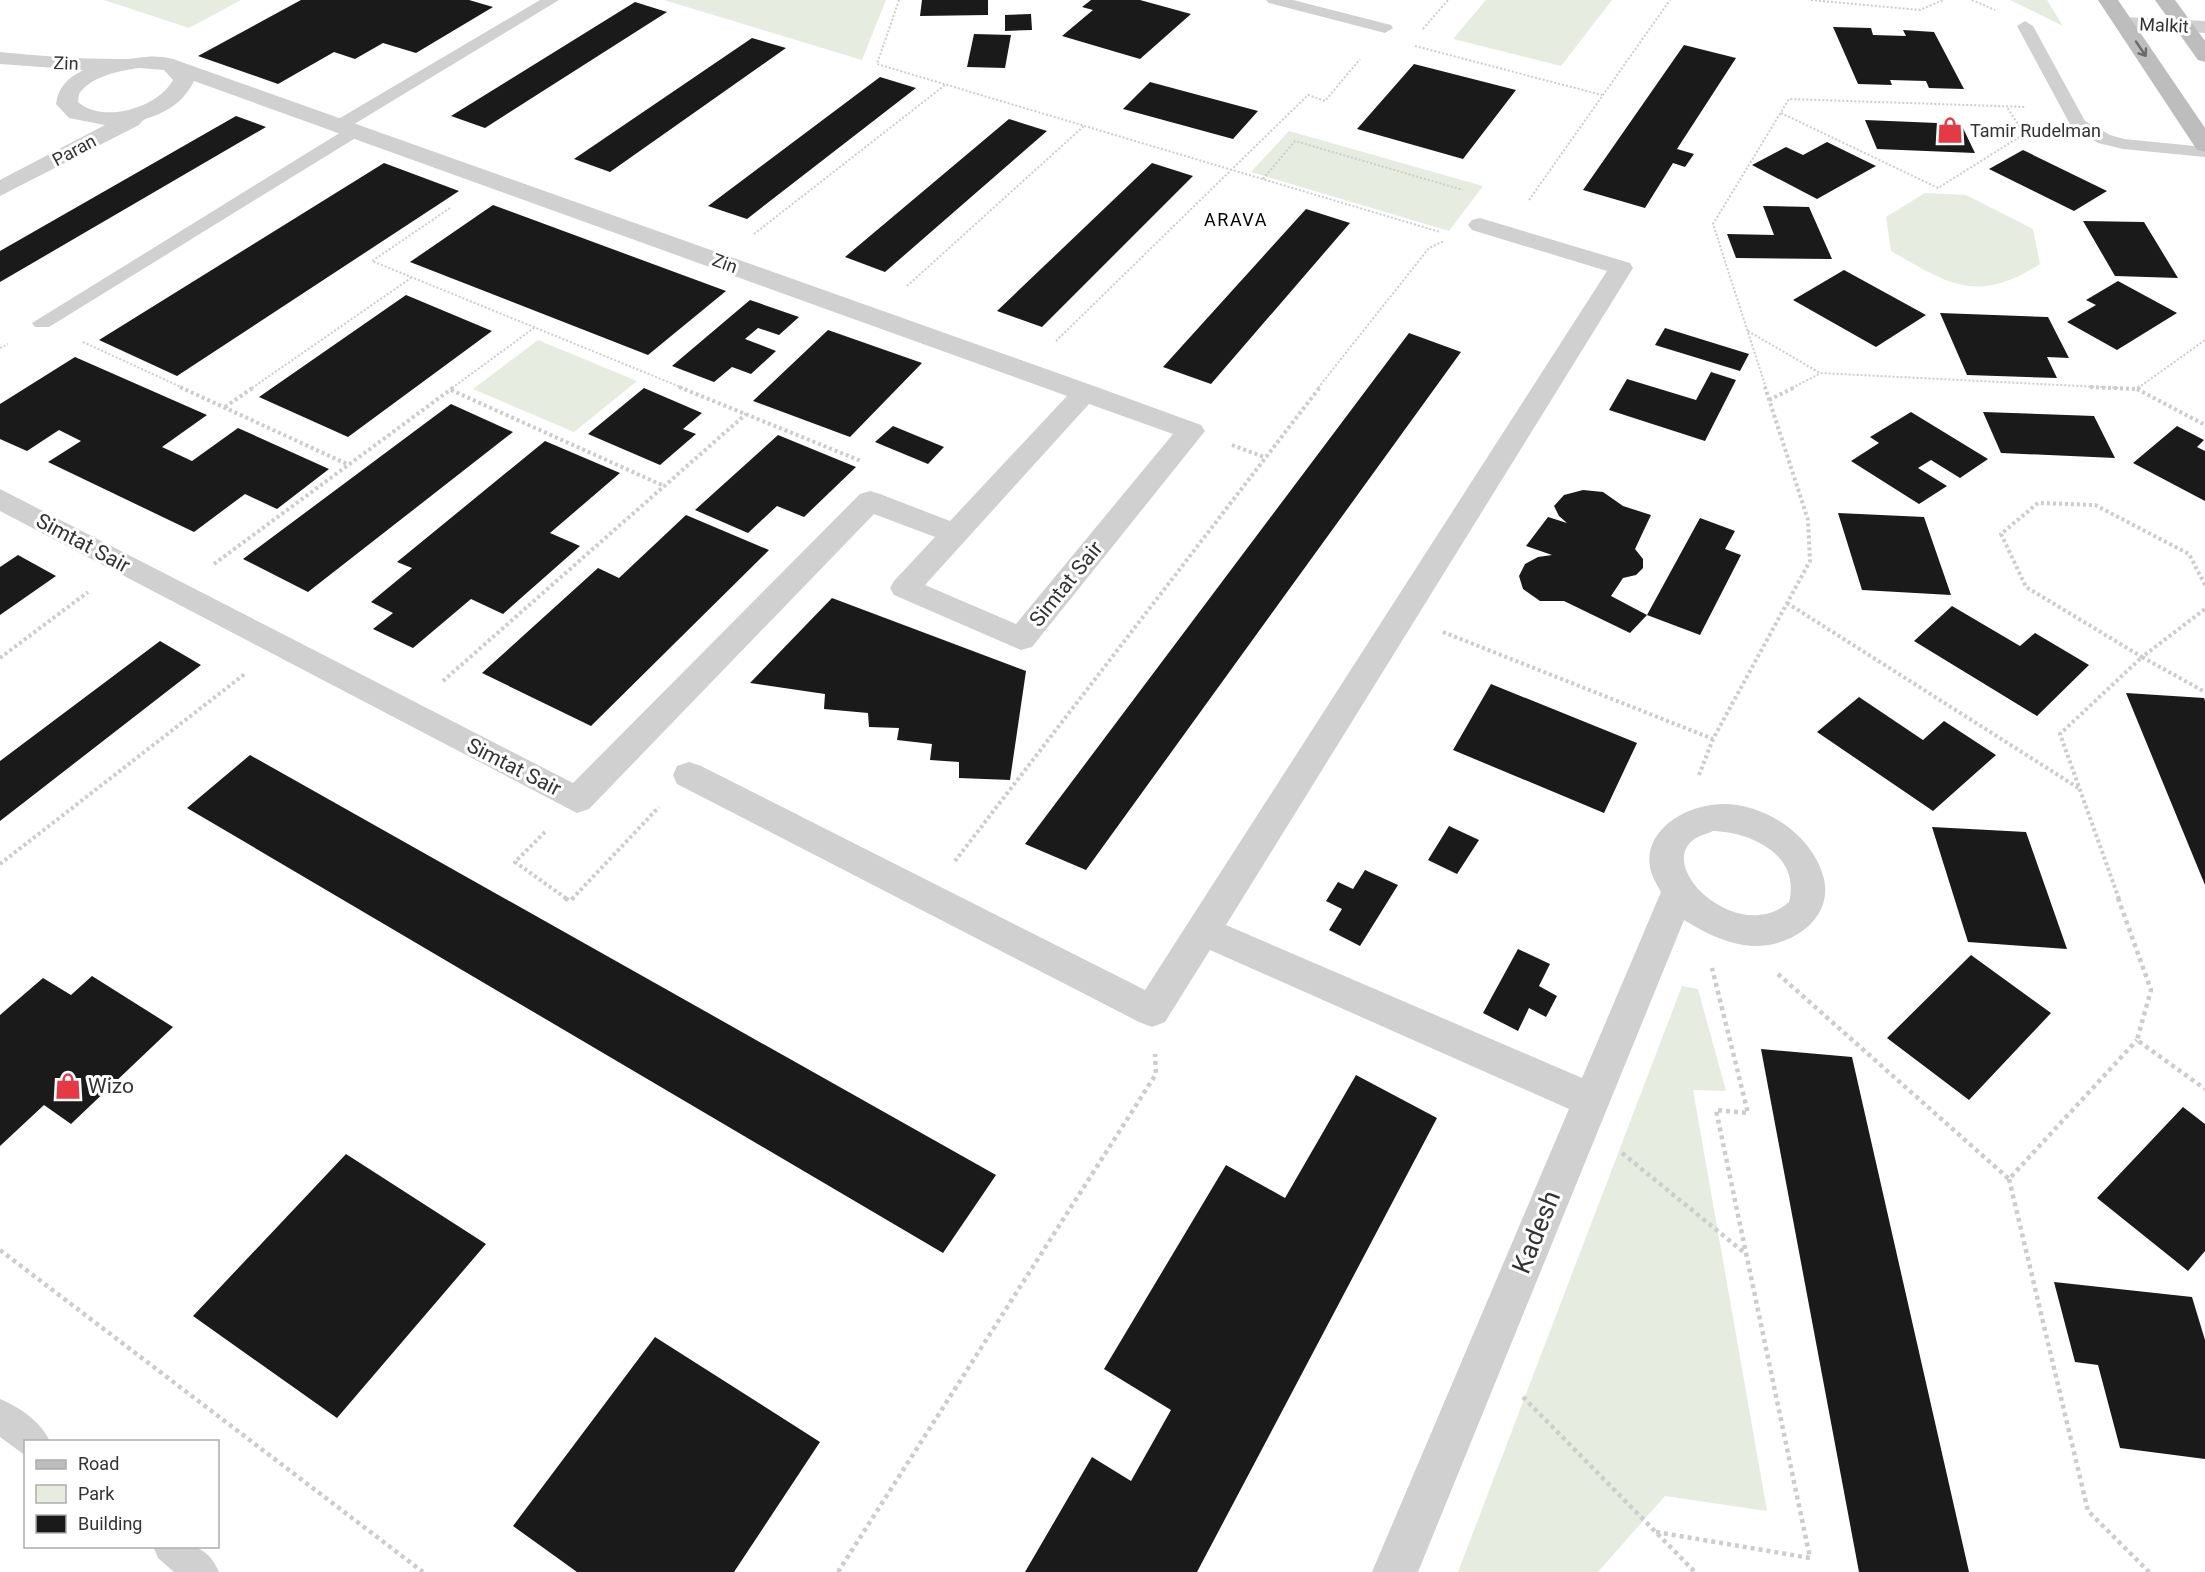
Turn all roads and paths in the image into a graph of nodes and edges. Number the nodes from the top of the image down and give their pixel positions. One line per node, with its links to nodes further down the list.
1 (550, 0): 31 (lane)
2 (899, 0): 22 (path)
3 (1274, 0): 14 (lane)
4 (1448, 0): 15 (path)
5 (1670, 0): 24 (path)
6 (1810, 0): 7 (path)
7 (1943, 0)
8 (2108, 0): 10 (main road)
9 (2165, 0): 12 (main road)
10 (2124, 23): 12 (street, Malkit); 32 (main road, one-way to 32)
11 (2025, 26): 28 (lane)
12 (2184, 26): 13 (street, Malkit); 17 (main road)
13 (2205, 27)
14 (1385, 28): 34 (path)
15 (1417, 36)
16 (1410, 45): 24 (path)
17 (2205, 56)
18 (0, 58): 19 (street, Zin)
19 (133, 63): 20 (street, Zin); 25 (street, Paran)
20 (174, 67): 23 (street, Zin); 26 (street)
21 (0, 68): 25 (street, Zin)
22 (945, 84): 30 (path); 42 (path)
23 (258, 95): 26 (street, Zin); 31 (street, Zin)
24 (1603, 95): 41 (path)
25 (68, 104): 26 (street, Zin); 37 (street, Paran)
26 (158, 106): 37 (street, Paran)
27 (2007, 106): 28 (path); 29 (path); 29 (path)
28 (2068, 109): 33 (lane)
29 (1781, 113): 47 (path)
30 (1084, 126): 34 (path); 44 (path)
31 (349, 127): 35 (street, Zin); 45 (lane)
32 (2205, 145)
33 (2205, 152)
34 (1231, 169): 36 (path); 49 (path)
35 (493, 179): 42 (street, Zin); 43 (path)
36 (1263, 179): 38 (path); 40 (path)
37 (0, 189)
38 (1461, 199)
39 (1442, 223): 40 (path)
40 (1436, 231): 41 (path)
41 (1480, 232): 69 (street); 81 (path)
42 (719, 261): 44 (street, Zin)
43 (412, 277): 46 (path); 55 (path)
44 (873, 317): 49 (street, Zin)
45 (42, 323): 55 (path)
46 (534, 327): 51 (path); 56 (path)
47 (1747, 330): 50 (path); 54 (path)
48 (2205, 340): 52 (path)
49 (1025, 371): 53 (street, Zin)
50 (1820, 373): 52 (path); 54 (path)
51 (450, 389): 60 (path); 61 (path)
52 (2137, 389): 57 (path)
53 (1085, 393): 58 (street, Zin); 63 (street, Simtat Sair)
54 (1769, 400): 67 (path)
55 (225, 408): 60 (path)
56 (746, 414): 59 (path); 61 (path)
57 (2205, 425)
58 (1191, 431): 63 (street, Simtat Sair)
59 (868, 464)
60 (349, 465): 66 (path)
61 (664, 486): 74 (path)
62 (0, 499): 64 (street, Simtat Sair)
63 (954, 534): 78 (street, Simtat Sair)
64 (124, 564): 66 (street, Simtat Sair); 72 (path)
65 (2205, 585): 71 (path)
66 (177, 591): 70 (street, Simtat Sair)
67 (1787, 603): 75 (path); 77 (path)
68 (2205, 609): 71 (path)
69 (1401, 616): 75 (path); 83 (street)
70 (281, 645): 74 (street, Simtat Sair); 80 (path)
71 (2142, 657): 73 (path); 77 (path)
72 (0, 658)
73 (2205, 692)
74 (408, 711): 78 (street, Simtat Sair)
75 (1713, 739): 79 (path)
76 (689, 775): 78 (path); 81 (street)
77 (2080, 790): 85 (path)
78 (577, 800)
79 (1679, 832): 82 (street); 82 (street)
80 (0, 864)
81 (928, 897): 84 (street)
82 (1699, 910): 87 (street, Kadesh); 88 (path); 90 (path)
83 (1203, 931): 84 (street); 87 (street)
84 (1152, 1011): 98 (path)
85 (2137, 1040): 86 (path); 88 (path)
86 (2205, 1089)
87 (1586, 1110): 90 (path); 91 (street, Kadesh)
88 (2009, 1179): 101 (path)
89 (0, 1250): 97 (path)
90 (1747, 1255): 94 (path)
91 (1484, 1358): 94 (path); 99 (street, Kadesh)
92 (0, 1416): 93 (lane)
93 (30, 1440)
94 (1656, 1532): 100 (path)
95 (172, 1548): 96 (lane)
96 (201, 1572)
97 (423, 1572)
98 (838, 1572)
99 (1395, 1572)
100 (1695, 1572)
101 (2149, 1572)

